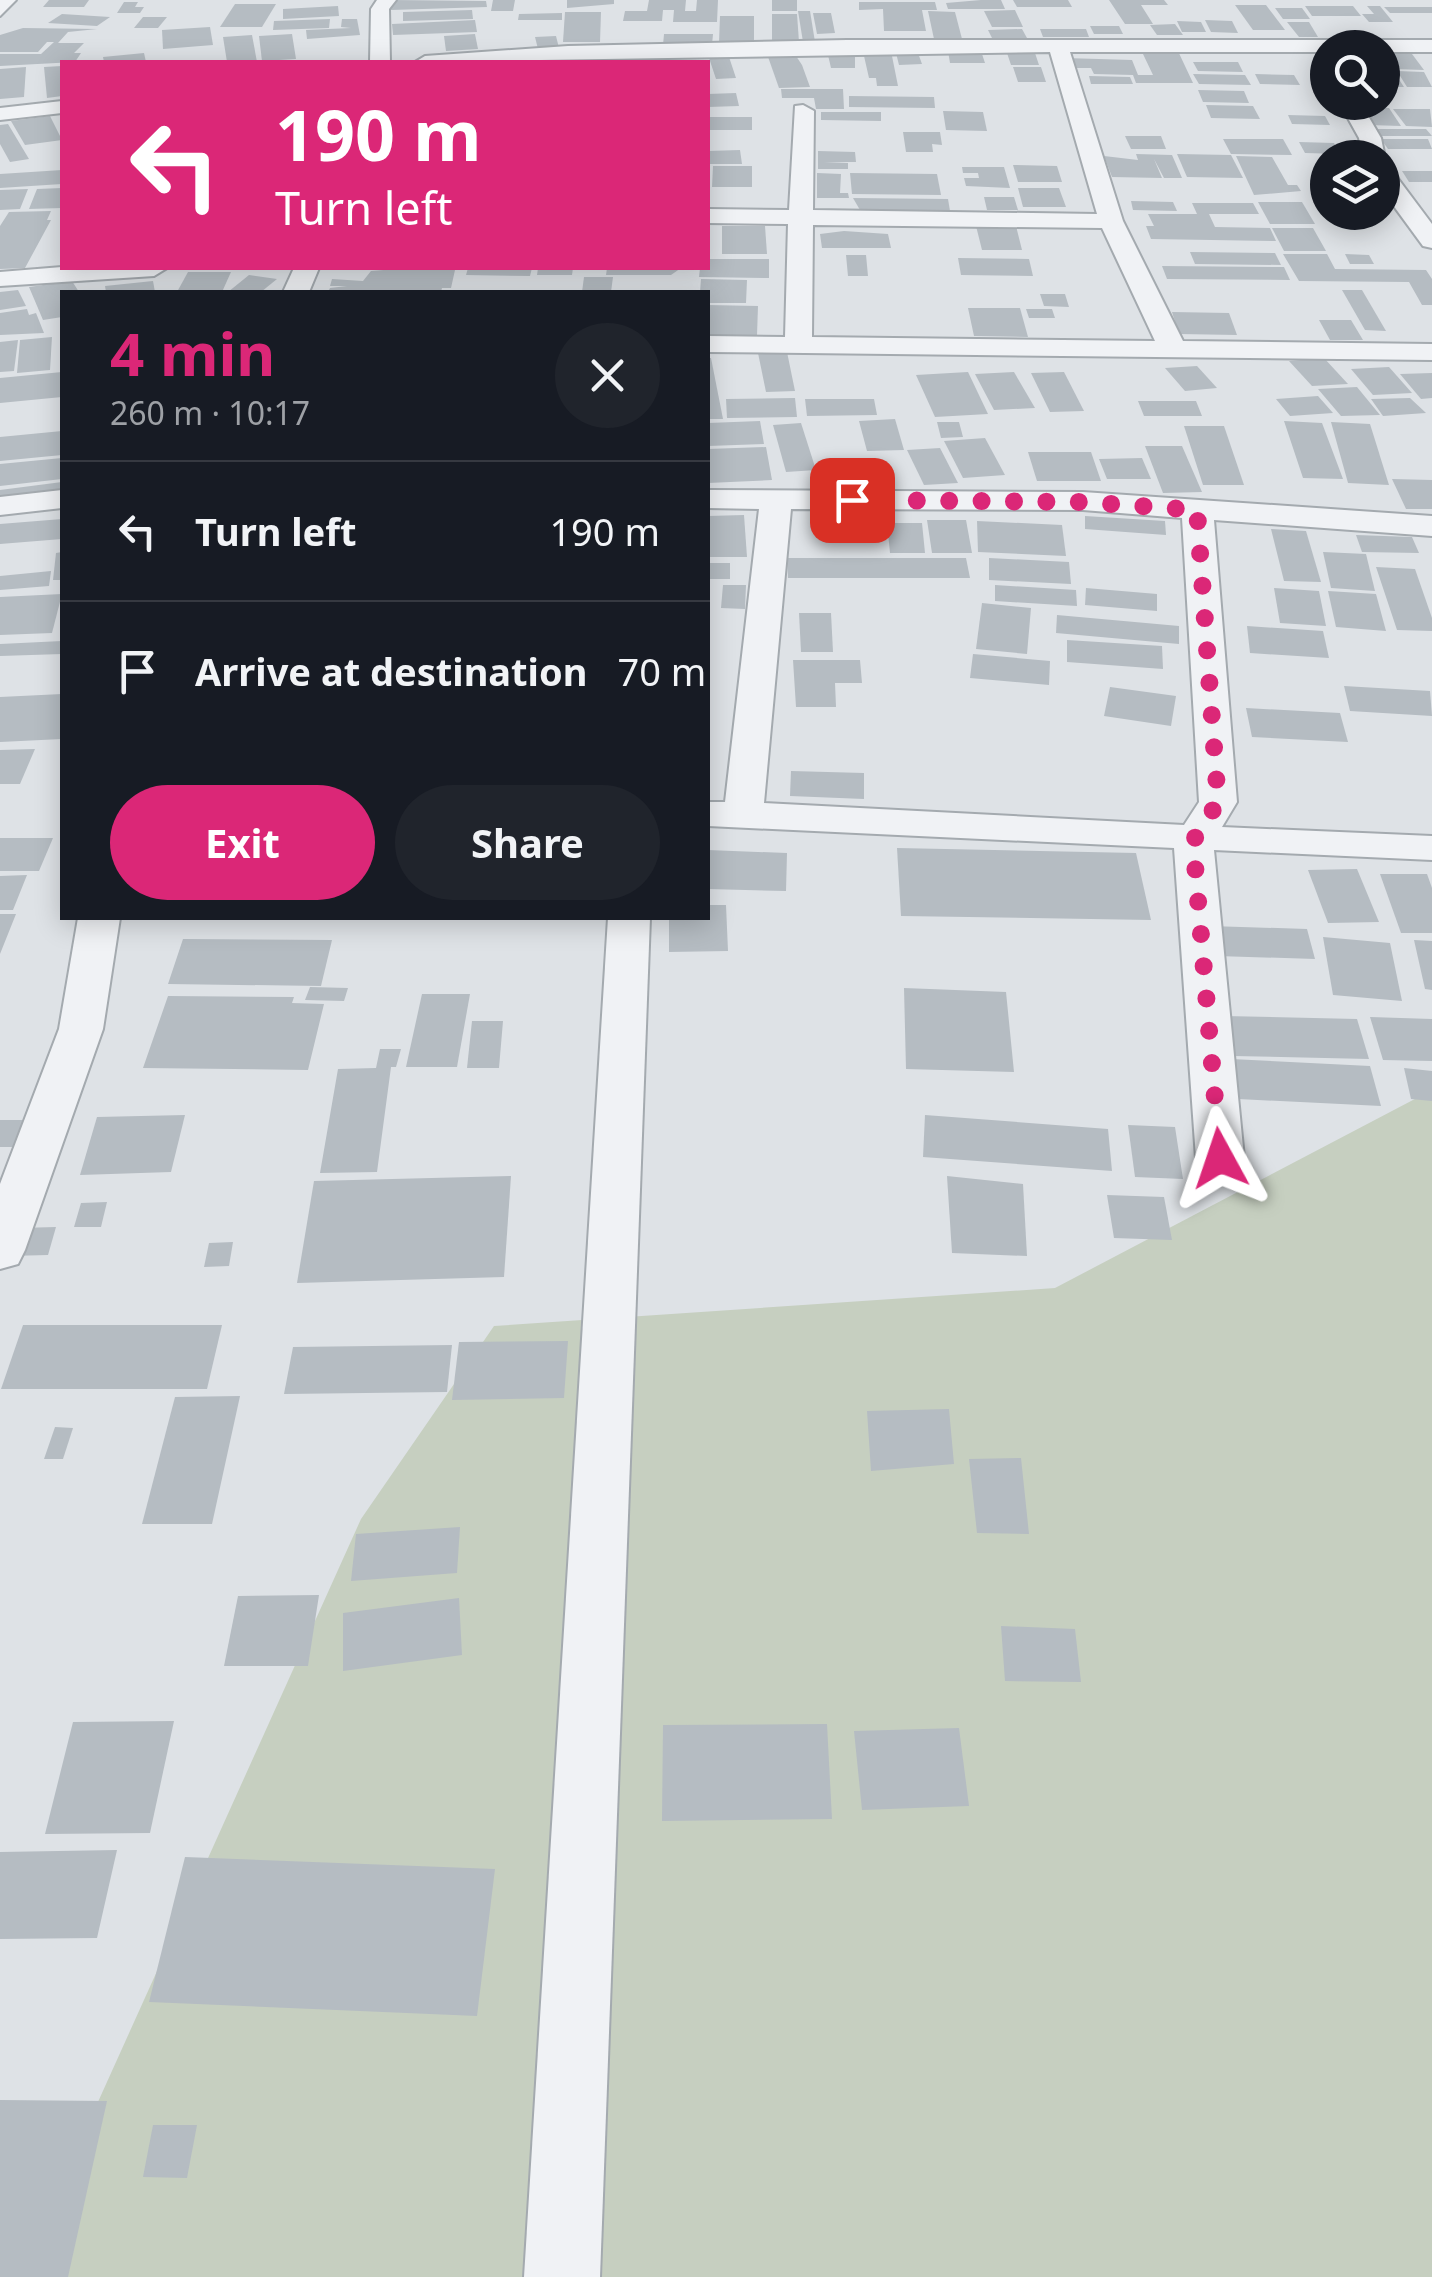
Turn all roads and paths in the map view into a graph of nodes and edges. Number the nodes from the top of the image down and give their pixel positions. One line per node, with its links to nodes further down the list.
1 (8, 0): 3 (street)
2 (387, 0): 8 (street)
3 (0, 10)
4 (1058, 45): 5 (street); 9 (street); 16 (street)
5 (1308, 45): 6 (street); 7 (street)
6 (1432, 46)
7 (1310, 47)
8 (380, 60)
9 (477, 60)
10 (60, 107): 12 (street)
11 (803, 111): 15 (street)
12 (0, 114)
13 (1400, 198): 17 (street)
14 (710, 216): 15 (street)
15 (802, 217): 16 (street); 21 (street)
16 (1111, 221): 22 (street)
17 (1432, 242)
18 (126, 270): 19 (street)
19 (2, 279)
20 (710, 344): 21 (street)
21 (798, 344): 22 (street)
22 (1172, 348): 23 (street)
23 (1432, 352)
24 (710, 498): 26 (street)
25 (60, 499): 27 (street)
26 (776, 499): 28 (street); 30 (street)
27 (0, 506)
28 (1197, 510): 29 (street); 31 (street)
29 (1432, 526)
30 (725, 814): 31 (street)
31 (1193, 841): 32 (street); 35 (street)
32 (1432, 848)
33 (99, 920): 36 (street)
34 (628, 920): 37 (street)
35 (1220, 1158)
36 (0, 1250)
37 (562, 2277)

